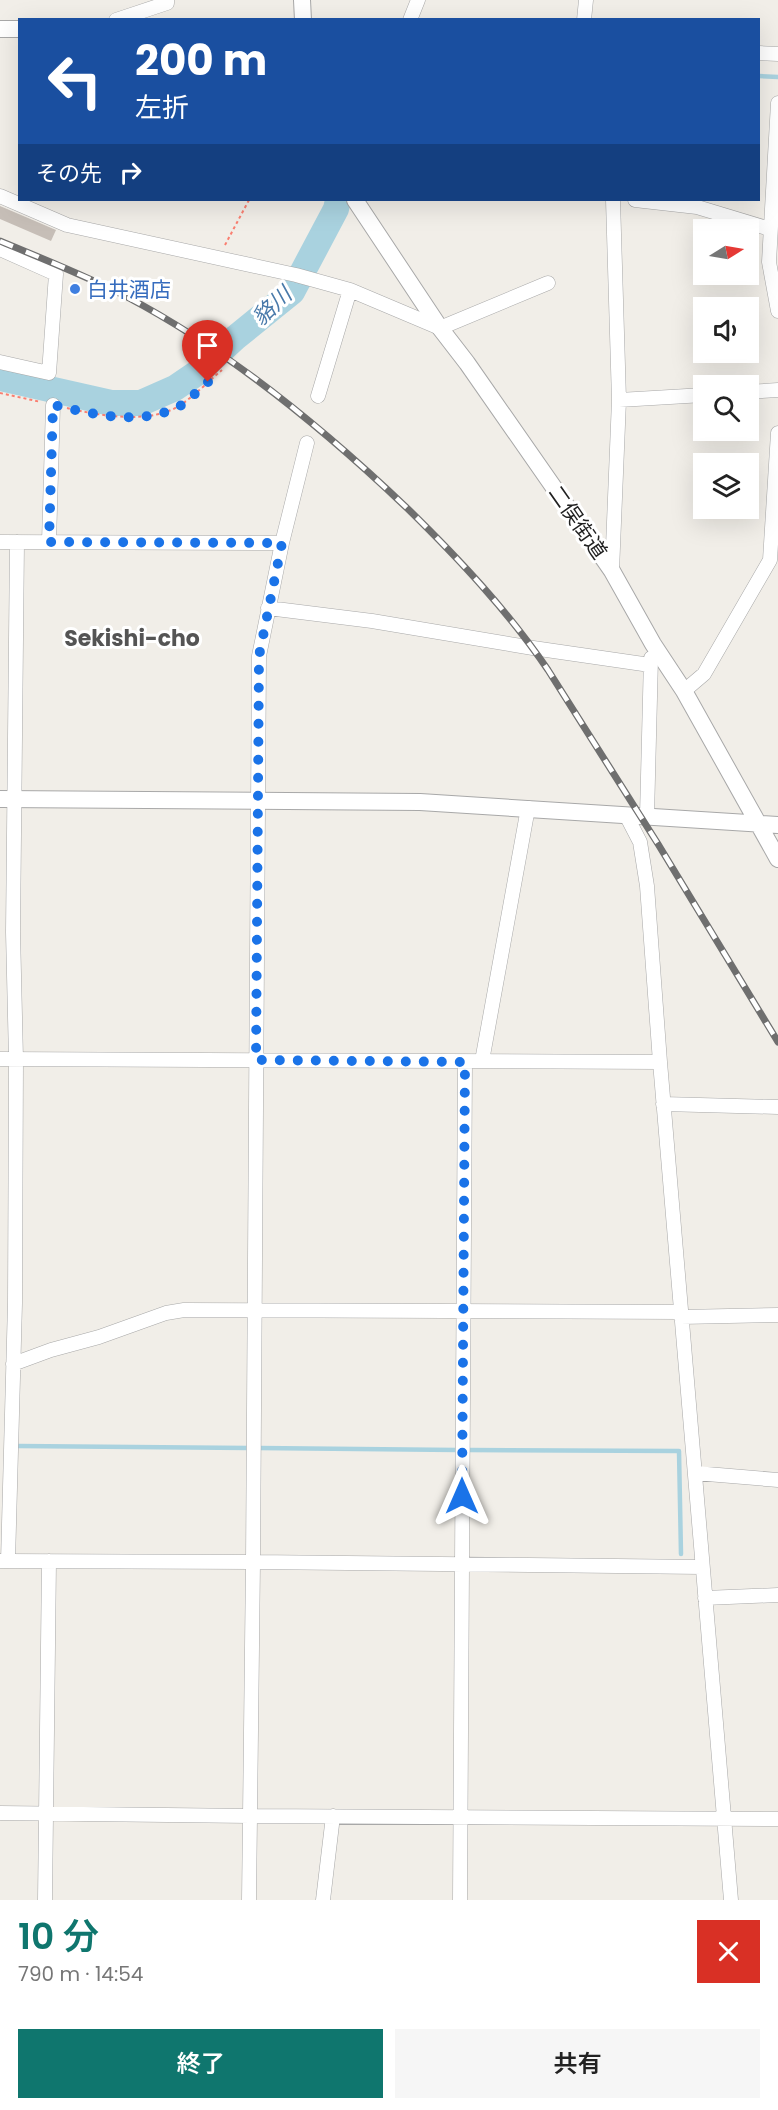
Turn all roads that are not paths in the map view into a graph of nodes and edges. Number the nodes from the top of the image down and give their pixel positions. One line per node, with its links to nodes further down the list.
1 (302, 0): 6 (street)
2 (418, 0): 7 (street)
3 (586, 0): 8 (street)
4 (171, 1): 5 (street)
5 (122, 18)
6 (303, 18)
7 (411, 18)
8 (585, 18)
9 (0, 28): 10 (street)
10 (18, 29)
11 (760, 53): 12 (street)
12 (778, 54)
13 (778, 103): 18 (street)
14 (0, 196): 21 (street)
15 (356, 201): 23 (street, 二俣街道)
16 (613, 201): 29 (street)
17 (658, 201): 18 (street)
18 (770, 229): 22 (street)
19 (0, 249): 24 (street)
20 (548, 283): 23 (street)
21 (350, 290): 23 (street); 27 (street)
22 (778, 310)
23 (440, 328): 38 (street, 二俣街道)
24 (0, 362)
25 (778, 390): 26 (street)
26 (759, 391)
27 (318, 396)
28 (693, 396): 29 (street)
29 (619, 400): 38 (street)
30 (53, 405): 35 (street)
31 (778, 433): 37 (street)
32 (307, 443): 36 (street)
33 (0, 542): 34 (street)
34 (17, 542): 35 (street); 43 (street)
35 (49, 542): 36 (street)
36 (282, 543): 39 (street)
37 (774, 561): 42 (street)
38 (612, 571): 40 (street, 二俣街道)
39 (268, 608): 41 (street); 44 (street)
40 (653, 644): 41 (street); 42 (street, 二俣街道)
41 (650, 665): 47 (street)
42 (684, 691): 48 (street, 二俣街道)
43 (7, 799): 44 (street); 52 (street)
44 (258, 802): 45 (street); 53 (street)
45 (528, 808): 46 (street); 54 (street)
46 (627, 815): 47 (street); 56 (street)
47 (647, 816): 48 (street)
48 (759, 824): 49 (street); 50 (street, 二俣街道)
49 (778, 825)
50 (778, 858)
51 (0, 1059): 52 (street)
52 (16, 1059): 53 (street); 60 (street)
53 (256, 1060): 55 (street); 63 (street)
54 (482, 1061): 55 (street); 56 (street)
55 (465, 1062): 64 (street)
56 (660, 1062): 57 (street)
57 (663, 1104): 58 (street); 65 (street)
58 (778, 1107)
59 (0, 1210): 60 (street)
60 (15, 1211): 61 (street)
61 (15, 1303): 62 (street); 67 (street)
62 (0, 1304)
63 (254, 1310): 64 (street); 67 (street); 72 (street)
64 (463, 1311): 65 (street); 73 (street)
65 (681, 1315): 66 (street); 68 (street)
66 (778, 1315)
67 (13, 1364): 70 (street)
68 (694, 1473): 69 (street); 74 (street)
69 (778, 1480)
70 (4, 1561): 71 (street)
71 (49, 1561): 72 (street); 78 (street)
72 (253, 1562): 73 (street); 79 (street)
73 (462, 1565): 74 (street); 81 (street)
74 (702, 1567): 76 (street)
75 (778, 1595): 76 (street)
76 (705, 1598): 82 (street)
77 (0, 1813): 78 (street)
78 (46, 1814): 79 (street); 84 (street)
79 (250, 1816): 80 (street); 85 (street)
80 (333, 1816): 81 (street); 86 (street)
81 (460, 1816): 82 (street); 87 (street)
82 (724, 1819): 83 (street); 88 (street)
83 (778, 1820)
84 (45, 1900)
85 (249, 1900)
86 (323, 1900)
87 (460, 1900)
88 (731, 1900)

